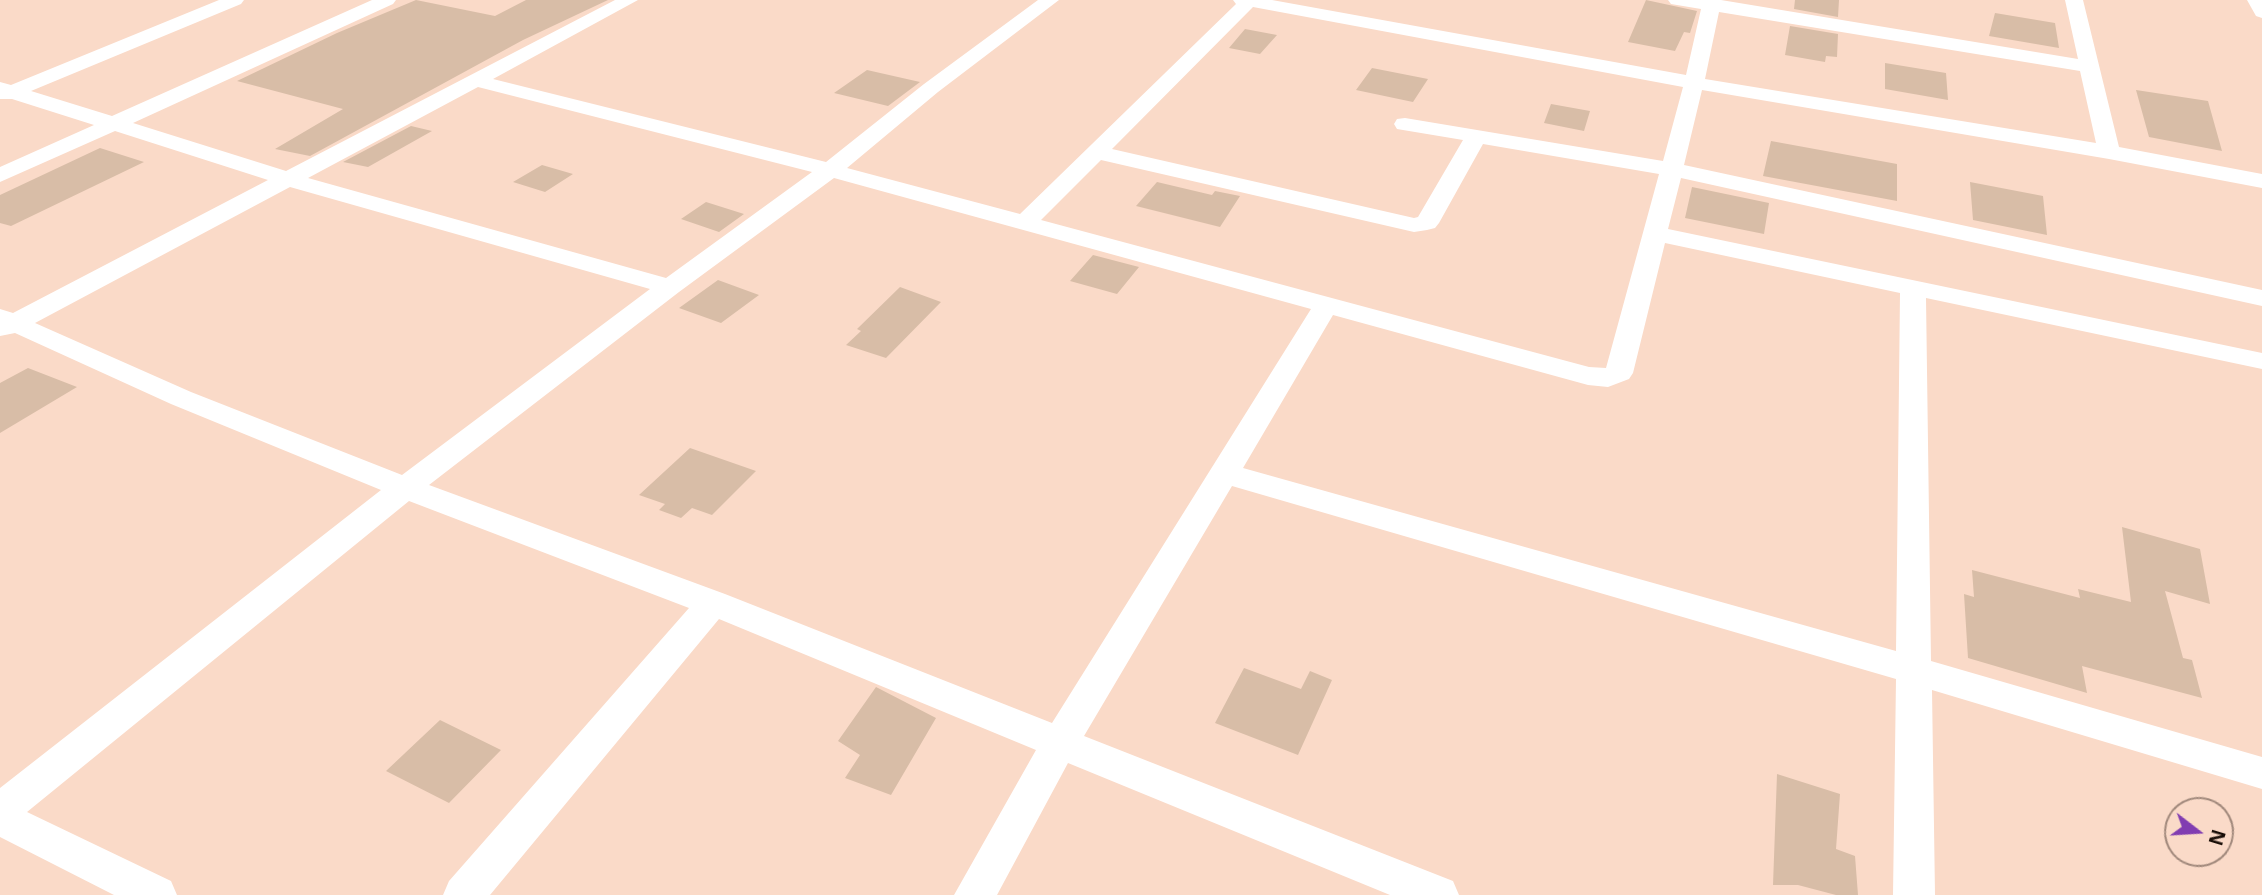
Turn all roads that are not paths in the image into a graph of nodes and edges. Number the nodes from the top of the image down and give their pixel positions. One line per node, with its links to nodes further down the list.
1 (193, 0): 10 (street)
2 (387, 0): 17 (street)
3 (629, 0): 14 (street)
4 (1050, 0): 23 (street)
5 (1247, 0): 15 (street); 20 (street)
6 (1677, 0): 11 (street)
7 (2053, 0): 9 (street)
8 (2256, 0): 12 (street)
9 (2075, 2): 13 (street)
10 (227, 3): 16 (street)
11 (1711, 3): 13 (street); 15 (street)
12 (2262, 12)
13 (2090, 67): 21 (street)
14 (476, 81): 23 (street); 25 (street)
15 (1694, 83): 21 (street); 22 (street)
16 (4, 92): 17 (street)
17 (116, 123): 24 (street); 25 (street)
18 (1405, 124): 19 (street)
19 (1476, 136): 20 (street); 22 (street)
20 (1097, 152): 27 (street)
21 (2109, 152): 26 (street)
22 (1672, 169): 28 (street); 31 (street)
23 (830, 170): 27 (street); 30 (street)
24 (0, 175)
25 (288, 179): 30 (street); 33 (street)
26 (2262, 181)
27 (1024, 224): 32 (street)
28 (1655, 234): 29 (street); 32 (street)
29 (1913, 286): 34 (street); 38 (street)
30 (670, 287): 36 (street)
31 (2262, 298)
32 (1326, 305): 35 (street)
33 (5, 324): 36 (street)
34 (2260, 365)
35 (1224, 473): 38 (street); 39 (street)
36 (405, 488): 37 (street); 41 (street)
37 (713, 603): 39 (street); 44 (street)
38 (1912, 670): 40 (street); 47 (street)
39 (1060, 743): 45 (street); 46 (street)
40 (2262, 774)
41 (0, 811)
42 (0, 818): 43 (street)
43 (156, 895)
44 (464, 895)
45 (975, 895)
46 (1437, 895)
47 (1914, 895)

